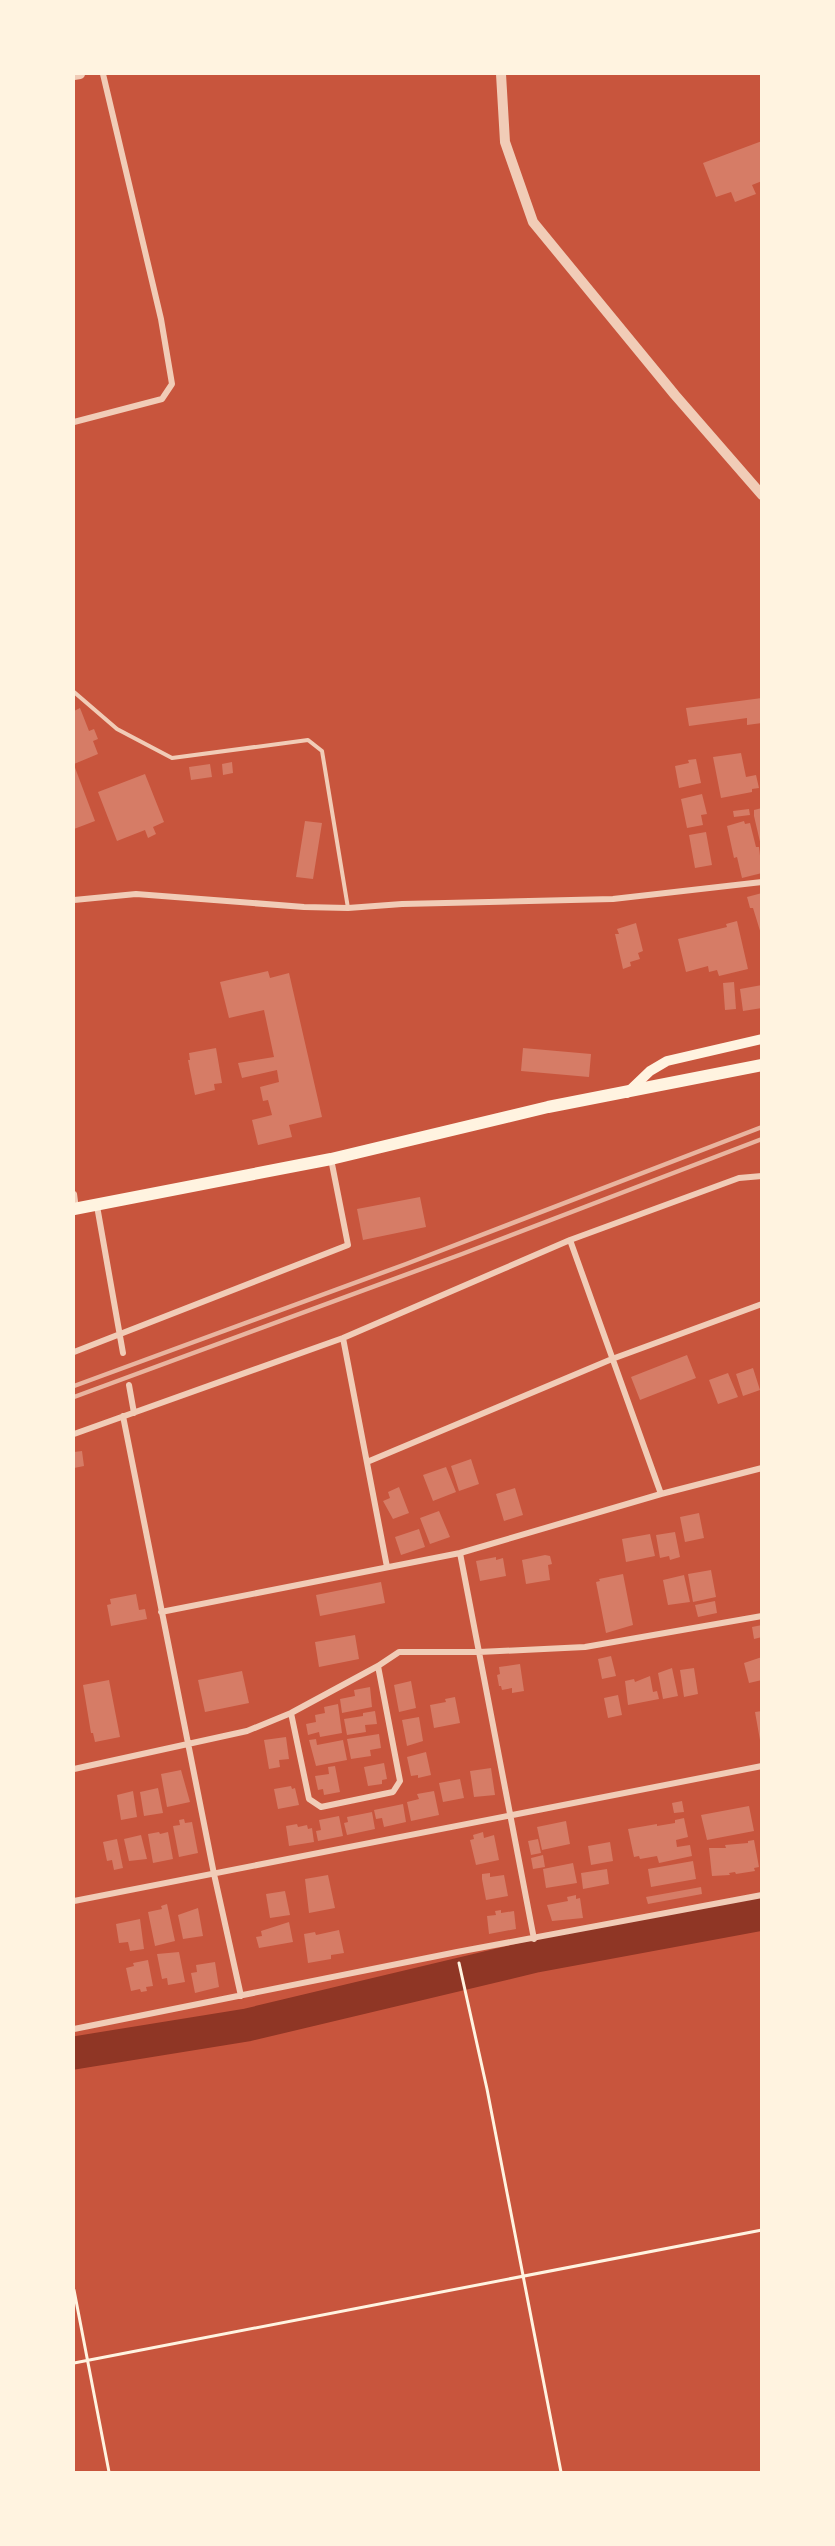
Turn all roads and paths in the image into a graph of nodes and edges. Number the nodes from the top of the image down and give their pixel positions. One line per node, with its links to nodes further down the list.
1 (80, 74): 4 (street)
2 (102, 74): 5 (street)
3 (501, 74): 6 (street)
4 (74, 75)
5 (74, 422)
6 (762, 495)
7 (74, 692): 10 (lane)
8 (762, 882): 10 (street)
9 (74, 900): 10 (street)
10 (348, 908)
11 (762, 1039): 13 (main road)
12 (762, 1065): 13 (main road)
13 (627, 1093): 14 (main road)
14 (331, 1159): 17 (main road); 21 (street)
15 (762, 1176): 19 (street)
16 (74, 1194): 18 (street)
17 (97, 1206): 18 (main road); 21 (street)
18 (75, 1209)
19 (570, 1240): 22 (street); 25 (street)
20 (762, 1304): 25 (street)
21 (119, 1335): 23 (street); 24 (street)
22 (342, 1338): 27 (street); 30 (street)
23 (74, 1352)
24 (123, 1353)
25 (612, 1359): 30 (street); 32 (street)
26 (129, 1384): 27 (street)
27 (134, 1413): 28 (street)
28 (123, 1416): 29 (street); 35 (street)
29 (74, 1434)
30 (367, 1462): 34 (street)
31 (762, 1468): 32 (street)
32 (661, 1494): 33 (street)
33 (460, 1553): 34 (street); 37 (street)
34 (387, 1567): 35 (street)
35 (161, 1612): 40 (street)
36 (762, 1616): 37 (street)
37 (479, 1652): 38 (street); 43 (street)
38 (378, 1666): 39 (street); 39 (street)
39 (291, 1713): 40 (street)
40 (189, 1746): 42 (street); 44 (street)
41 (762, 1766): 43 (street)
42 (74, 1768)
43 (511, 1815): 44 (street); 47 (street)
44 (214, 1874): 46 (street); 49 (street)
45 (762, 1895): 47 (street)
46 (74, 1901)
47 (534, 1939): 48 (street)
48 (457, 1952): 49 (street); 52 (path)
49 (241, 1996): 50 (street)
50 (74, 2029)
51 (762, 2230): 52 (path)
52 (523, 2277): 54 (path); 57 (path)
53 (74, 2290): 54 (path)
54 (88, 2360): 55 (path); 56 (path)
55 (74, 2363)
56 (109, 2472)
57 (561, 2472)

